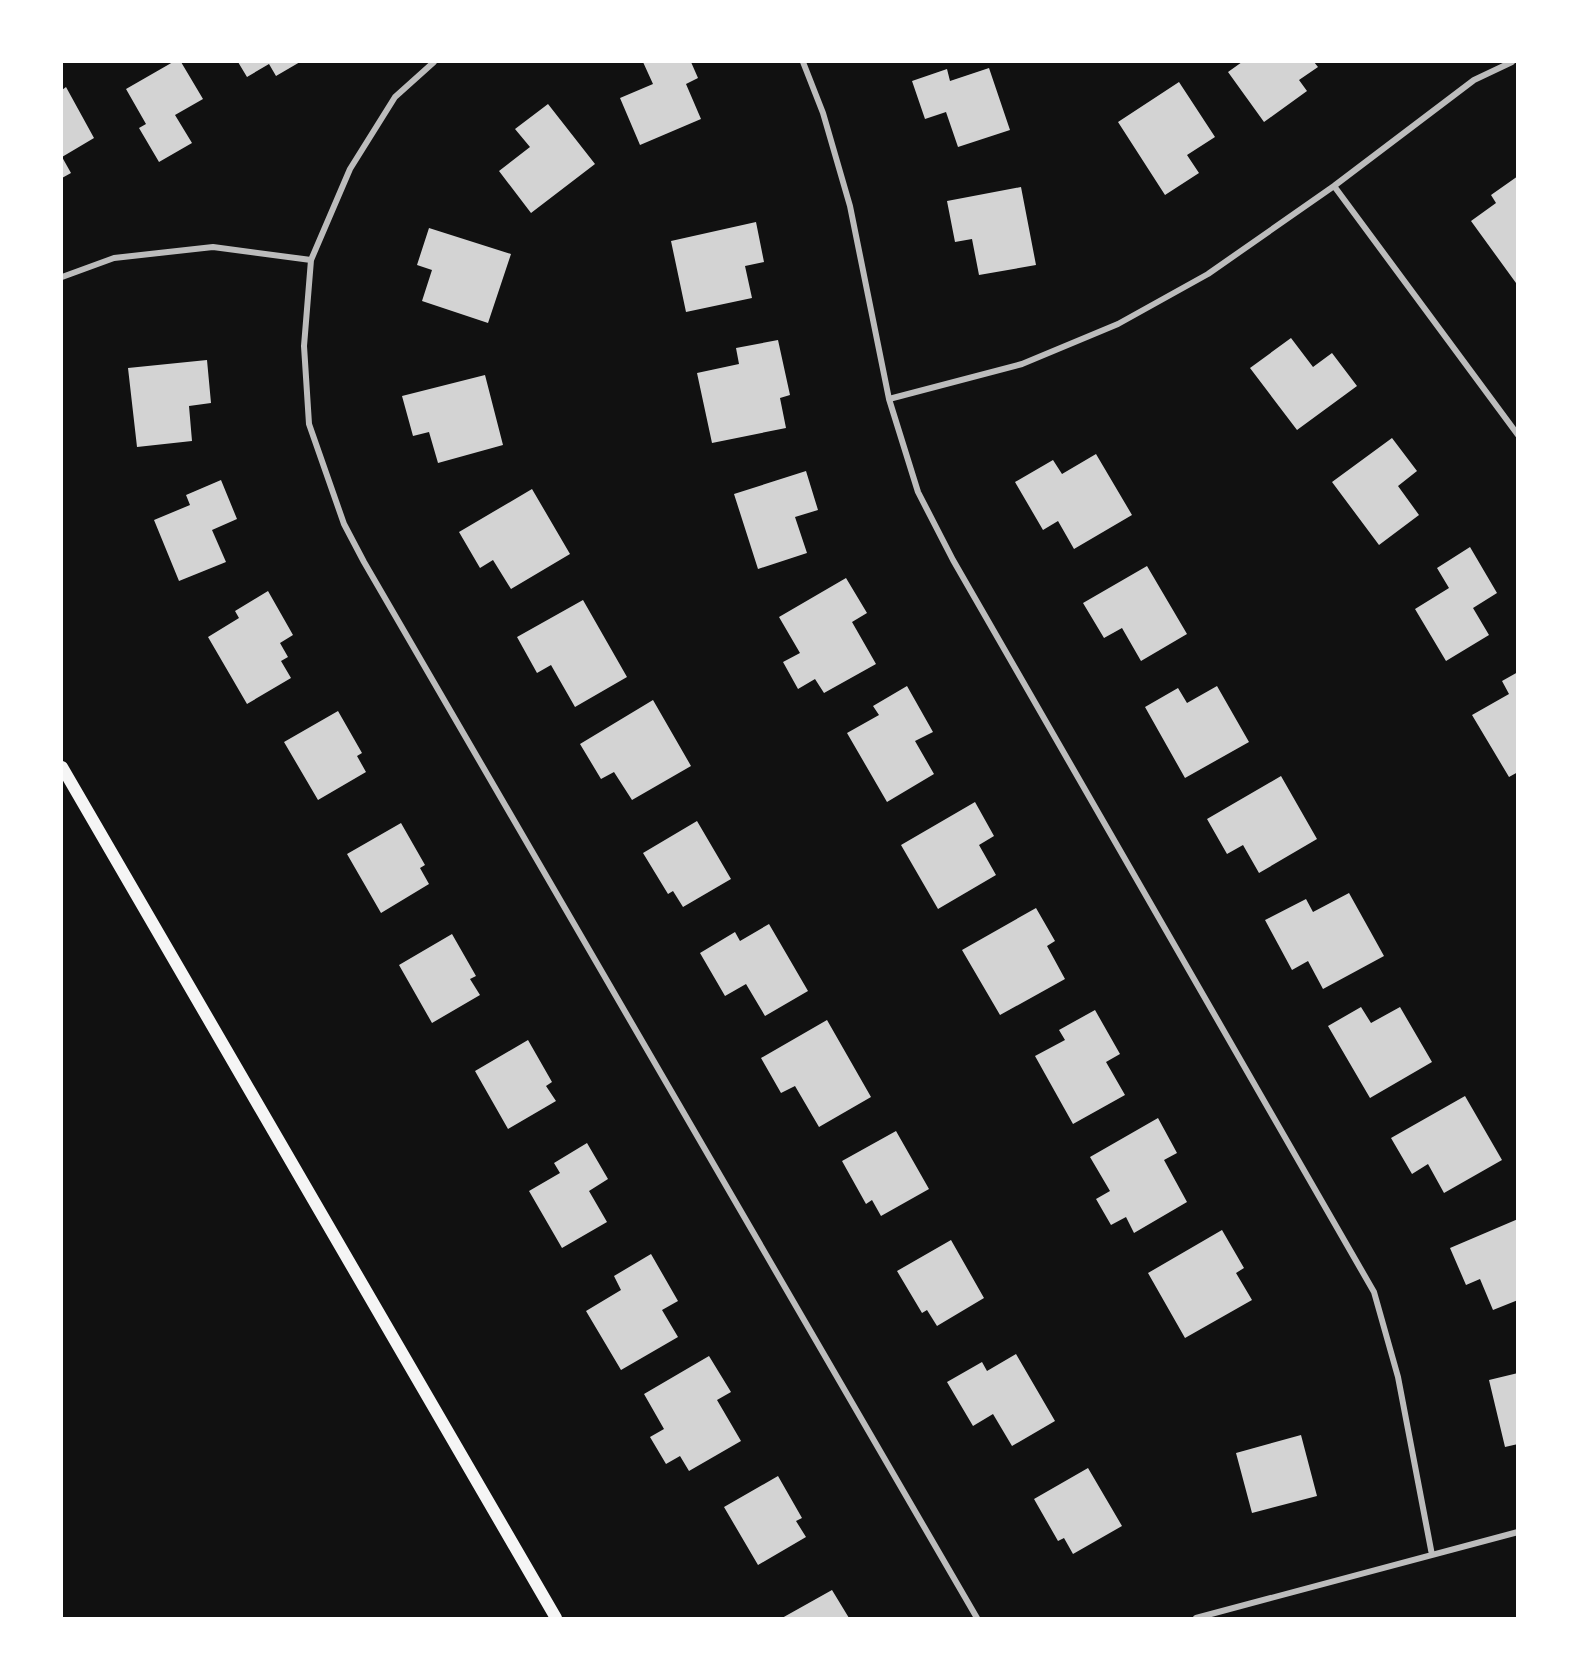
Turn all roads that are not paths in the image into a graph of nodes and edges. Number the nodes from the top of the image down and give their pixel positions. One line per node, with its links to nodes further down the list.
1 (434, 62): 5 (street)
2 (803, 62): 7 (street)
3 (1512, 62): 4 (street)
4 (1334, 186): 7 (street); 8 (street)
5 (310, 260): 6 (street); 13 (street)
6 (62, 277)
7 (889, 399): 11 (street)
8 (1518, 435)
9 (62, 767): 12 (main road)
10 (1518, 1532): 11 (street)
11 (1432, 1555): 14 (street)
12 (556, 1618)
13 (977, 1618)
14 (1196, 1618)

